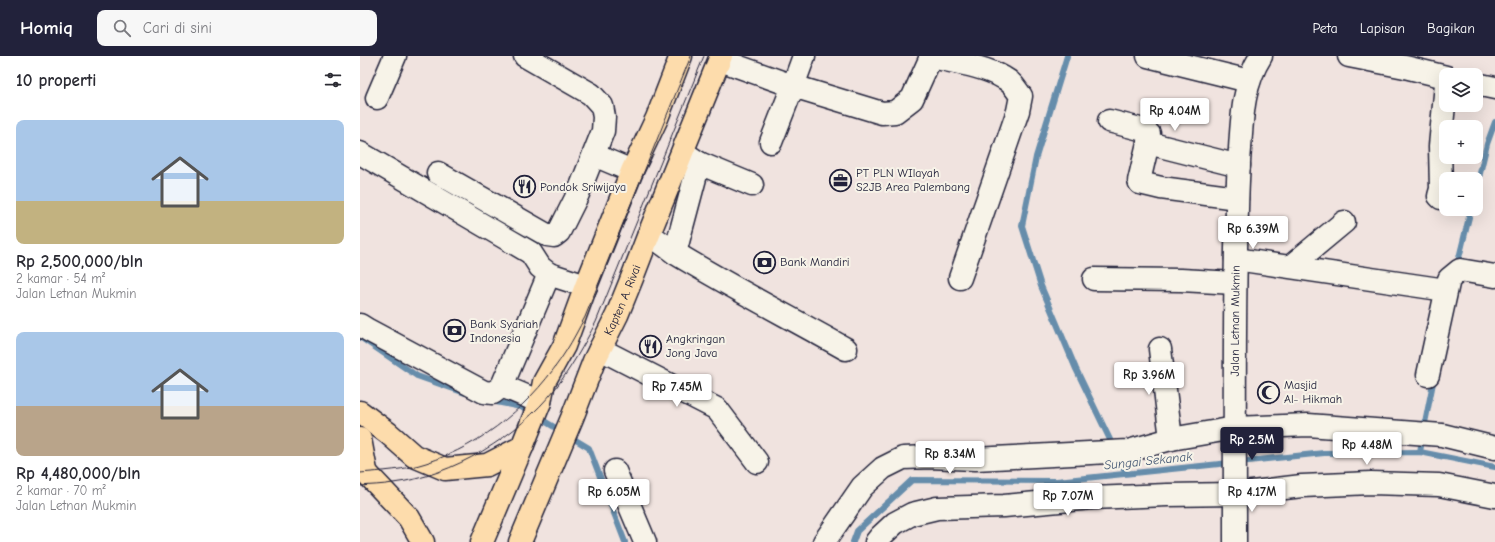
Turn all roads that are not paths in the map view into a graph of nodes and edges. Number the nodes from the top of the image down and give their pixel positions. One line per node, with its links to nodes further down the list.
1 (395, 56): 15 (street)
2 (525, 56): 21 (street)
3 (681, 56): 24 (main road)
4 (804, 56): 13 (street)
5 (931, 56): 13 (street); 36 (street)
6 (1148, 56): 11 (street)
7 (1261, 56): 11 (street, Jalan Letnan Mukmin)
8 (1349, 56): 10 (street)
9 (720, 58): 13 (street); 22 (main road, Kapten A. Rivai)
10 (1439, 75)
11 (1249, 81): 23 (street, Jalan Letnan Mukmin)
12 (1483, 85): 14 (street)
13 (793, 86): 18 (street)
14 (1495, 88)
15 (377, 98)
16 (1443, 112): 25 (street)
17 (1109, 120): 19 (street)
18 (771, 142)
19 (1148, 143): 23 (street); 28 (street)
20 (360, 152): 34 (street)
21 (594, 155): 24 (street); 26 (street)
22 (691, 158): 27 (street); 30 (main road, Kapten A. Rivai); 31 (street)
23 (1238, 166): 28 (street, Jalan Letnan Mukmin)
24 (632, 171): 40 (main road)
25 (1441, 172)
26 (438, 173)
27 (752, 185)
28 (1237, 198): 32 (street, Jalan Letnan Mukmin)
29 (1344, 222): 33 (street)
30 (649, 234): 31 (street); 42 (main road, Kapten A. Rivai)
31 (675, 253): 43 (street)
32 (1236, 258): 33 (street); 39 (street, Jalan Letnan Mukmin)
33 (1291, 266): 38 (street)
34 (549, 274): 40 (street); 46 (street)
35 (1495, 276): 38 (street)
36 (960, 278)
37 (1094, 279): 39 (street)
38 (1452, 280): 45 (street)
39 (1235, 283): 49 (street, Jalan Letnan Mukmin)
40 (586, 286): 47 (main road)
41 (360, 325): 46 (street)
42 (600, 349): 54 (street); 61 (main road, Kapten A. Rivai)
43 (846, 349)
44 (1160, 349): 51 (street)
45 (1428, 375)
46 (502, 386): 47 (street)
47 (539, 406): 52 (main road)
48 (360, 412): 52 (main road)
49 (1235, 434): 51 (street); 53 (street); 57 (street, Jalan Letnan Mukmin)
50 (360, 439): 55 (main road)
51 (1171, 439): 63 (street)
52 (524, 441): 60 (main road)
53 (1495, 448)
54 (757, 462)
55 (363, 469): 59 (main road)
56 (615, 471): 62 (street)
57 (1236, 489): 58 (street); 64 (street); 65 (street, Jalan Letnan Mukmin)
58 (1495, 496)
59 (423, 542)
60 (482, 542)
61 (520, 542)
62 (645, 542)
63 (824, 542)
64 (876, 542)
65 (1235, 542)

